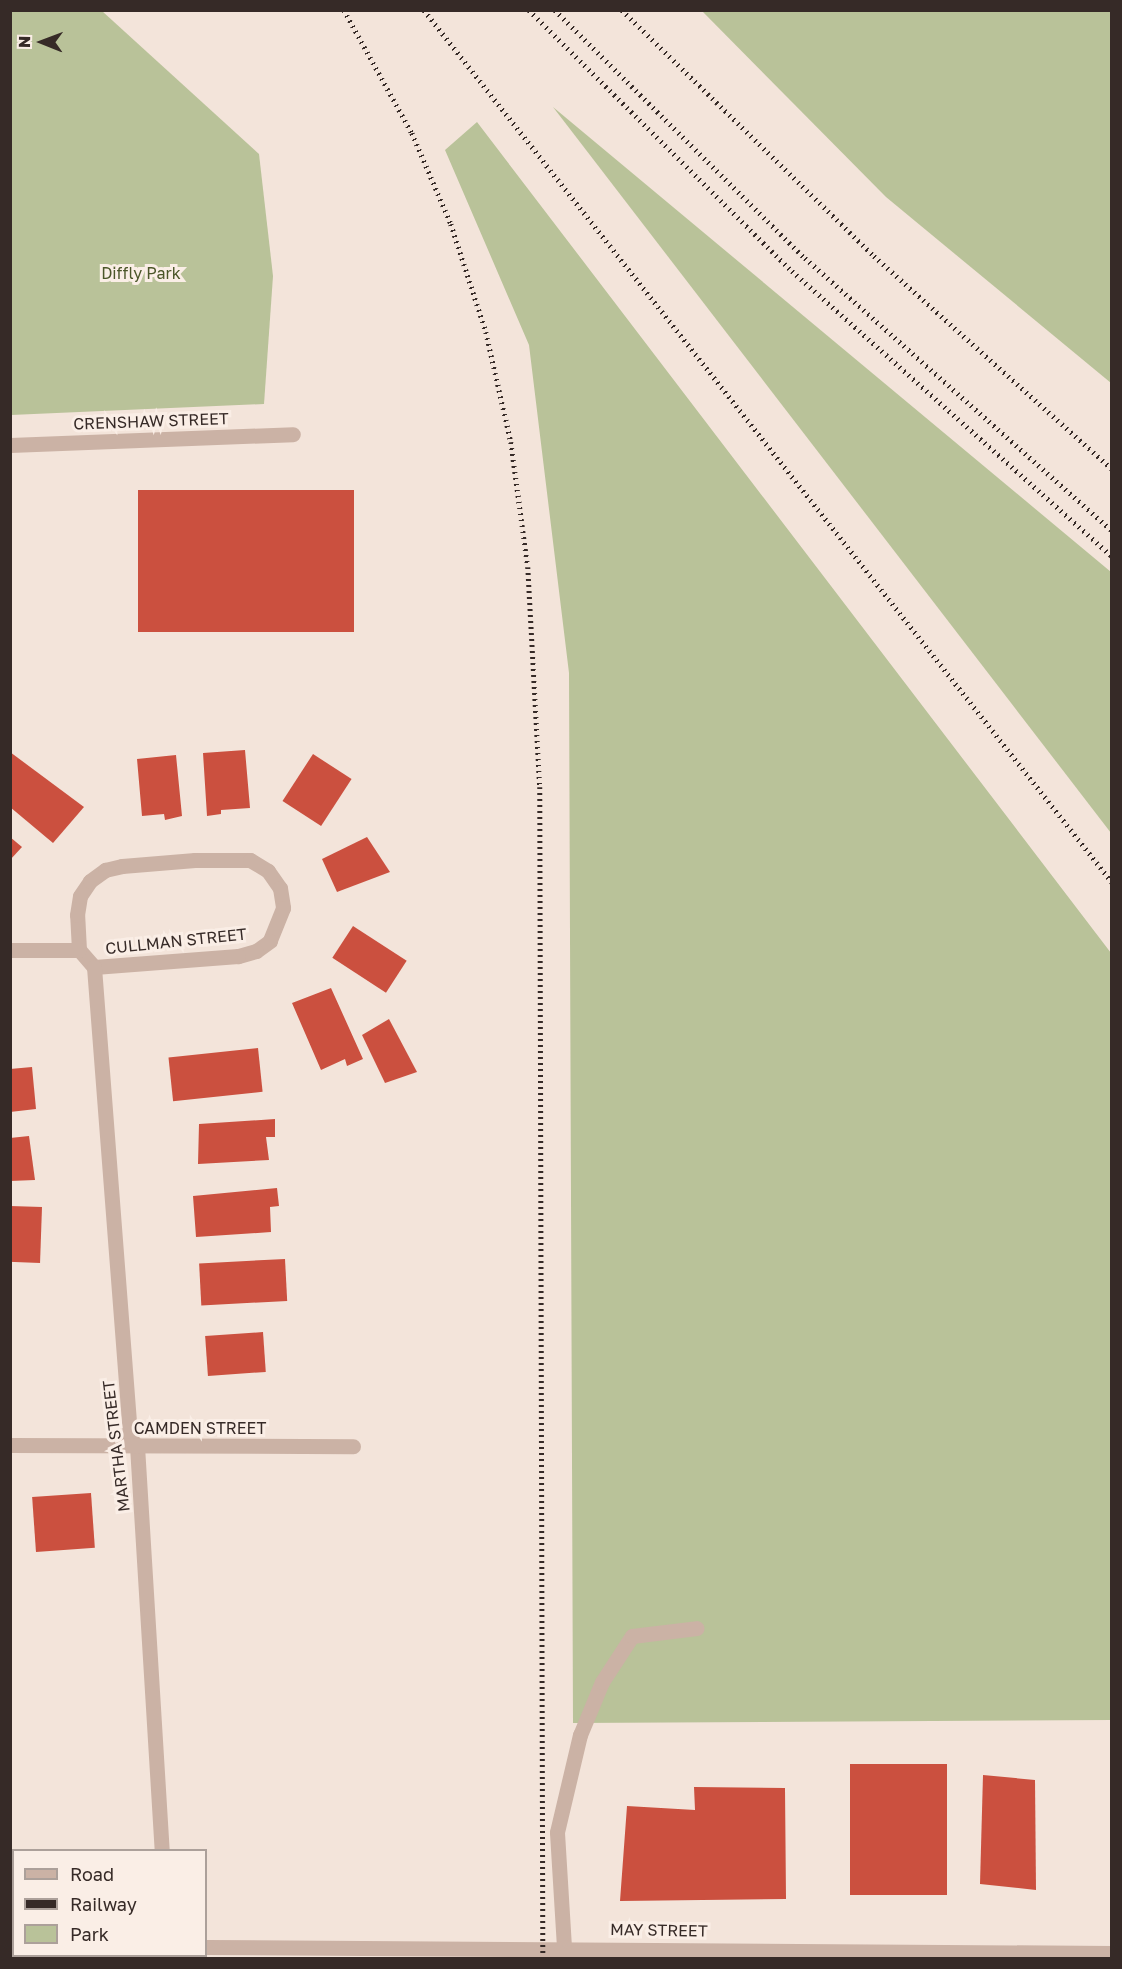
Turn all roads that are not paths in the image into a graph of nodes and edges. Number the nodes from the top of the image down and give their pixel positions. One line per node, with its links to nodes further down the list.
1 (293, 434): 2 (street, CRENSHAW STREET)
2 (10, 445)
3 (10, 950): 4 (street)
4 (79, 950): 5 (street, CULLMAN STREET); 5 (street, CULLMAN STREET)
5 (94, 967): 7 (street, MARTHA STREET)
6 (10, 1445): 7 (street, CAMDEN STREET)
7 (137, 1446): 8 (street, CAMDEN STREET); 10 (street, MARTHA STREET)
8 (353, 1446)
9 (698, 1628): 12 (street)
10 (162, 1849)
11 (207, 1947): 12 (street, MAY STREET)
12 (564, 1947): 13 (street, MAY STREET)
13 (1112, 1953)

